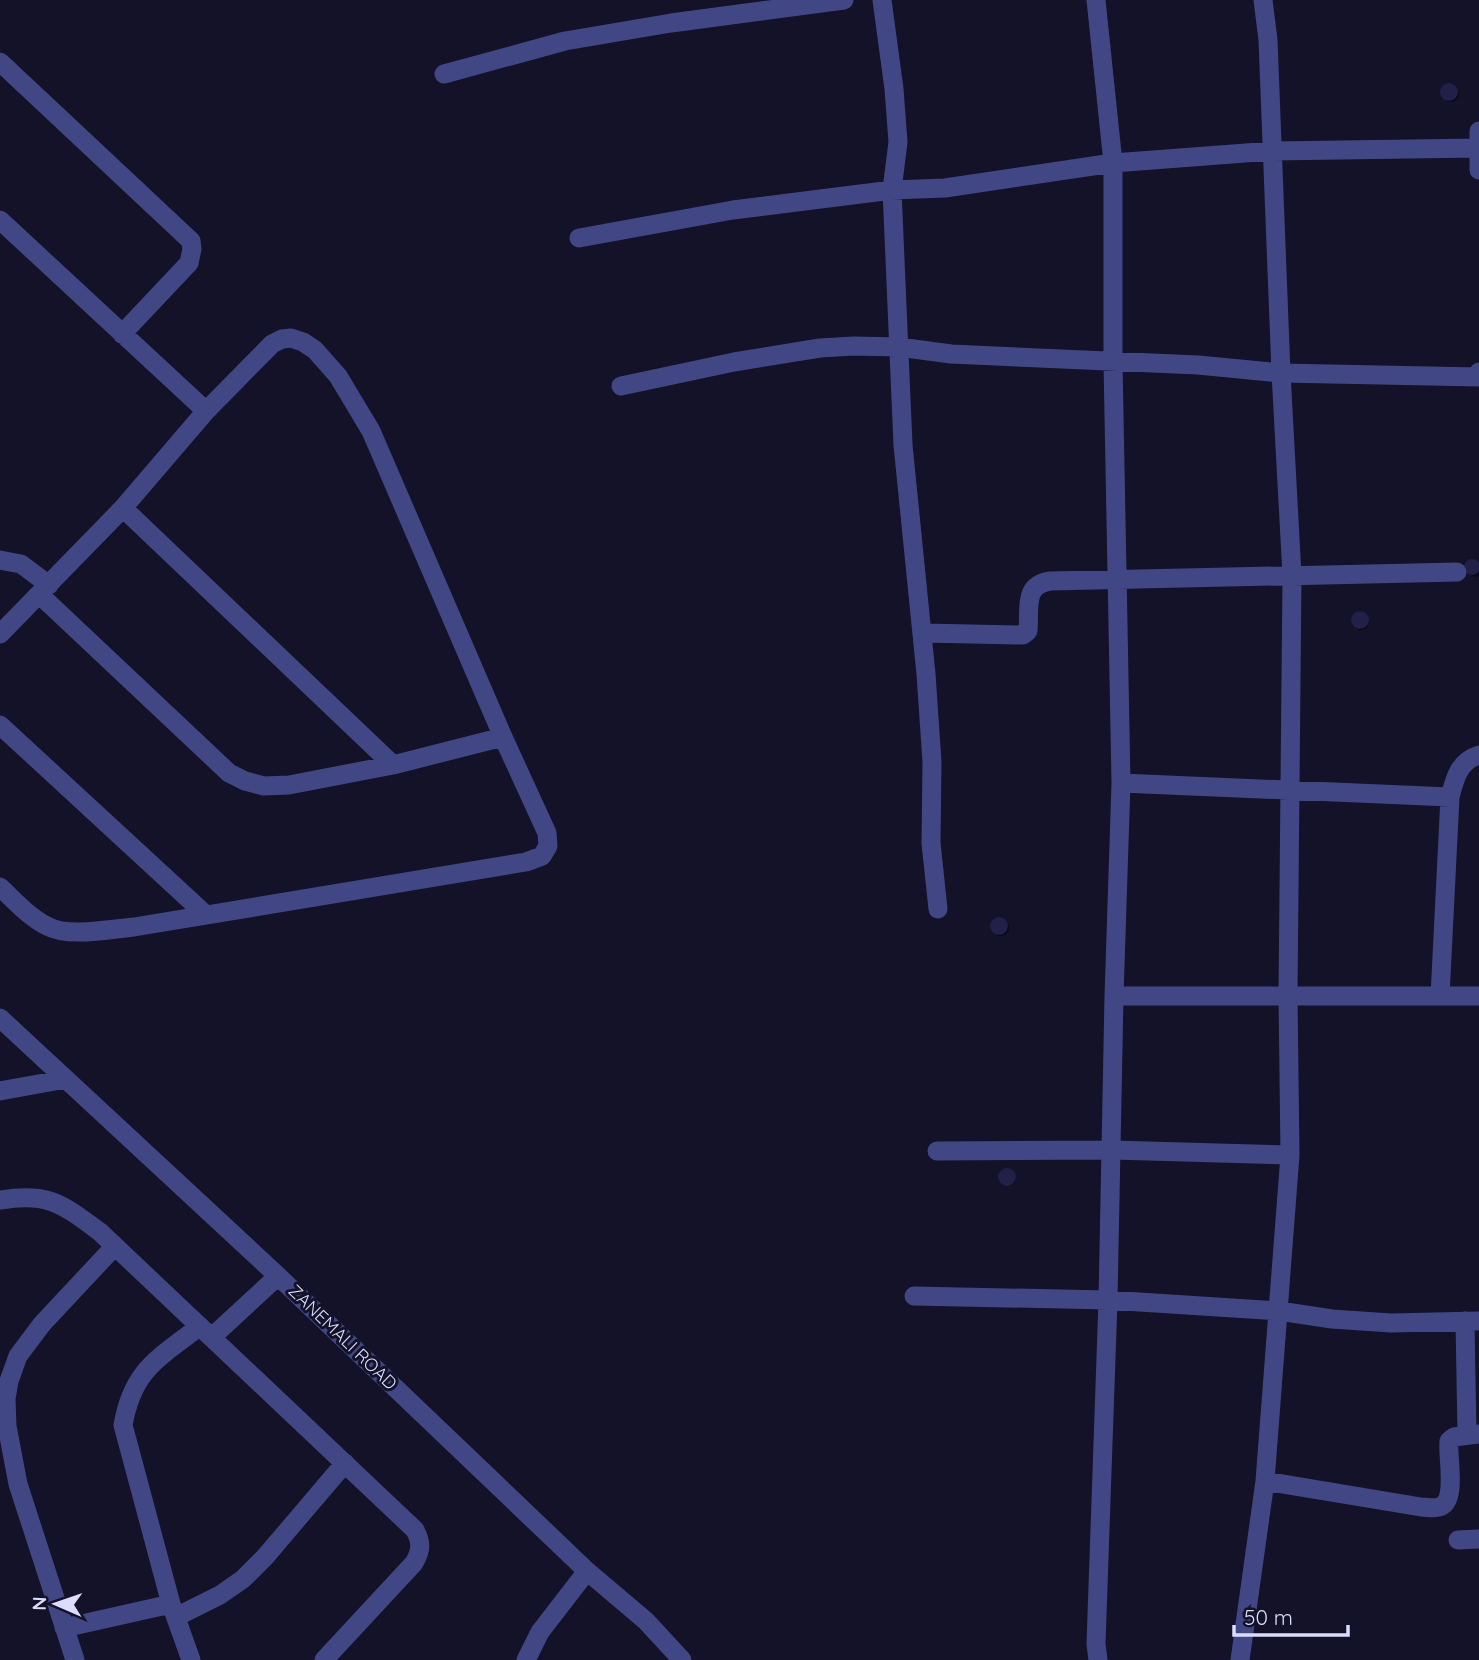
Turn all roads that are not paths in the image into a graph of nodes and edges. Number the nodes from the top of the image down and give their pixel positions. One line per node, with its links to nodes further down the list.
1 (844, 0): 6 (street)
2 (882, 0): 11 (street)
3 (1096, 0): 9 (street)
4 (1264, 0): 8 (street)
5 (0, 62): 14 (street)
6 (444, 74)
7 (1478, 140): 8 (street); 10 (street)
8 (1273, 151): 9 (street); 18 (street)
9 (1113, 163): 11 (street); 16 (street)
10 (1479, 170)
11 (892, 190): 13 (street); 15 (street)
12 (0, 220): 14 (street)
13 (579, 238)
14 (122, 334): 20 (street)
15 (898, 347): 16 (street); 19 (street); 27 (street)
16 (1113, 362): 18 (street); 25 (street)
17 (1479, 372): 18 (street)
18 (1280, 373): 24 (street)
19 (621, 386)
20 (206, 411): 21 (street); 30 (street)
21 (123, 508): 26 (street); 32 (street)
22 (0, 560): 26 (street)
23 (1457, 572): 24 (street)
24 (1292, 575): 25 (street); 34 (street)
25 (1117, 578): 27 (street); 33 (street)
26 (45, 590): 28 (street); 32 (street)
27 (923, 633): 37 (street)
28 (0, 634)
29 (0, 725): 38 (street)
30 (503, 737): 32 (street); 38 (street)
31 (1479, 755): 35 (street)
32 (393, 765)
33 (1121, 783): 34 (street); 39 (street)
34 (1290, 790): 35 (street); 40 (street)
35 (1450, 797): 41 (street)
36 (0, 887): 38 (street)
37 (938, 909)
38 (206, 915)
39 (1114, 996): 40 (street); 46 (street)
40 (1288, 996): 41 (street); 48 (street)
41 (1440, 996): 42 (street)
42 (1479, 996)
43 (0, 1018): 44 (street, ZANEMALI ROAD)
44 (66, 1079): 45 (street); 51 (street, ZANEMALI ROAD)
45 (0, 1091)
46 (1112, 1150): 47 (street); 48 (street); 53 (street)
47 (937, 1151)
48 (1290, 1155): 54 (street)
49 (0, 1200): 50 (street)
50 (114, 1246): 56 (street); 64 (street)
51 (278, 1276): 56 (street); 62 (street, ZANEMALI ROAD)
52 (914, 1296): 53 (street)
53 (1108, 1300): 54 (street); 70 (street)
54 (1279, 1311): 55 (street); 59 (street)
55 (1472, 1321): 57 (street)
56 (206, 1331): 58 (street); 63 (street)
57 (1473, 1435): 59 (street)
58 (345, 1463): 63 (street); 67 (street)
59 (1265, 1481): 71 (street)
60 (1479, 1539): 61 (street)
61 (1458, 1540)
62 (587, 1571): 68 (street); 69 (street, ZANEMALI ROAD)
63 (173, 1611): 64 (street); 66 (street)
64 (64, 1628): 65 (street)
65 (75, 1660)
66 (191, 1660)
67 (324, 1660)
68 (526, 1660)
69 (682, 1660)
70 (1098, 1660)
71 (1240, 1660)

